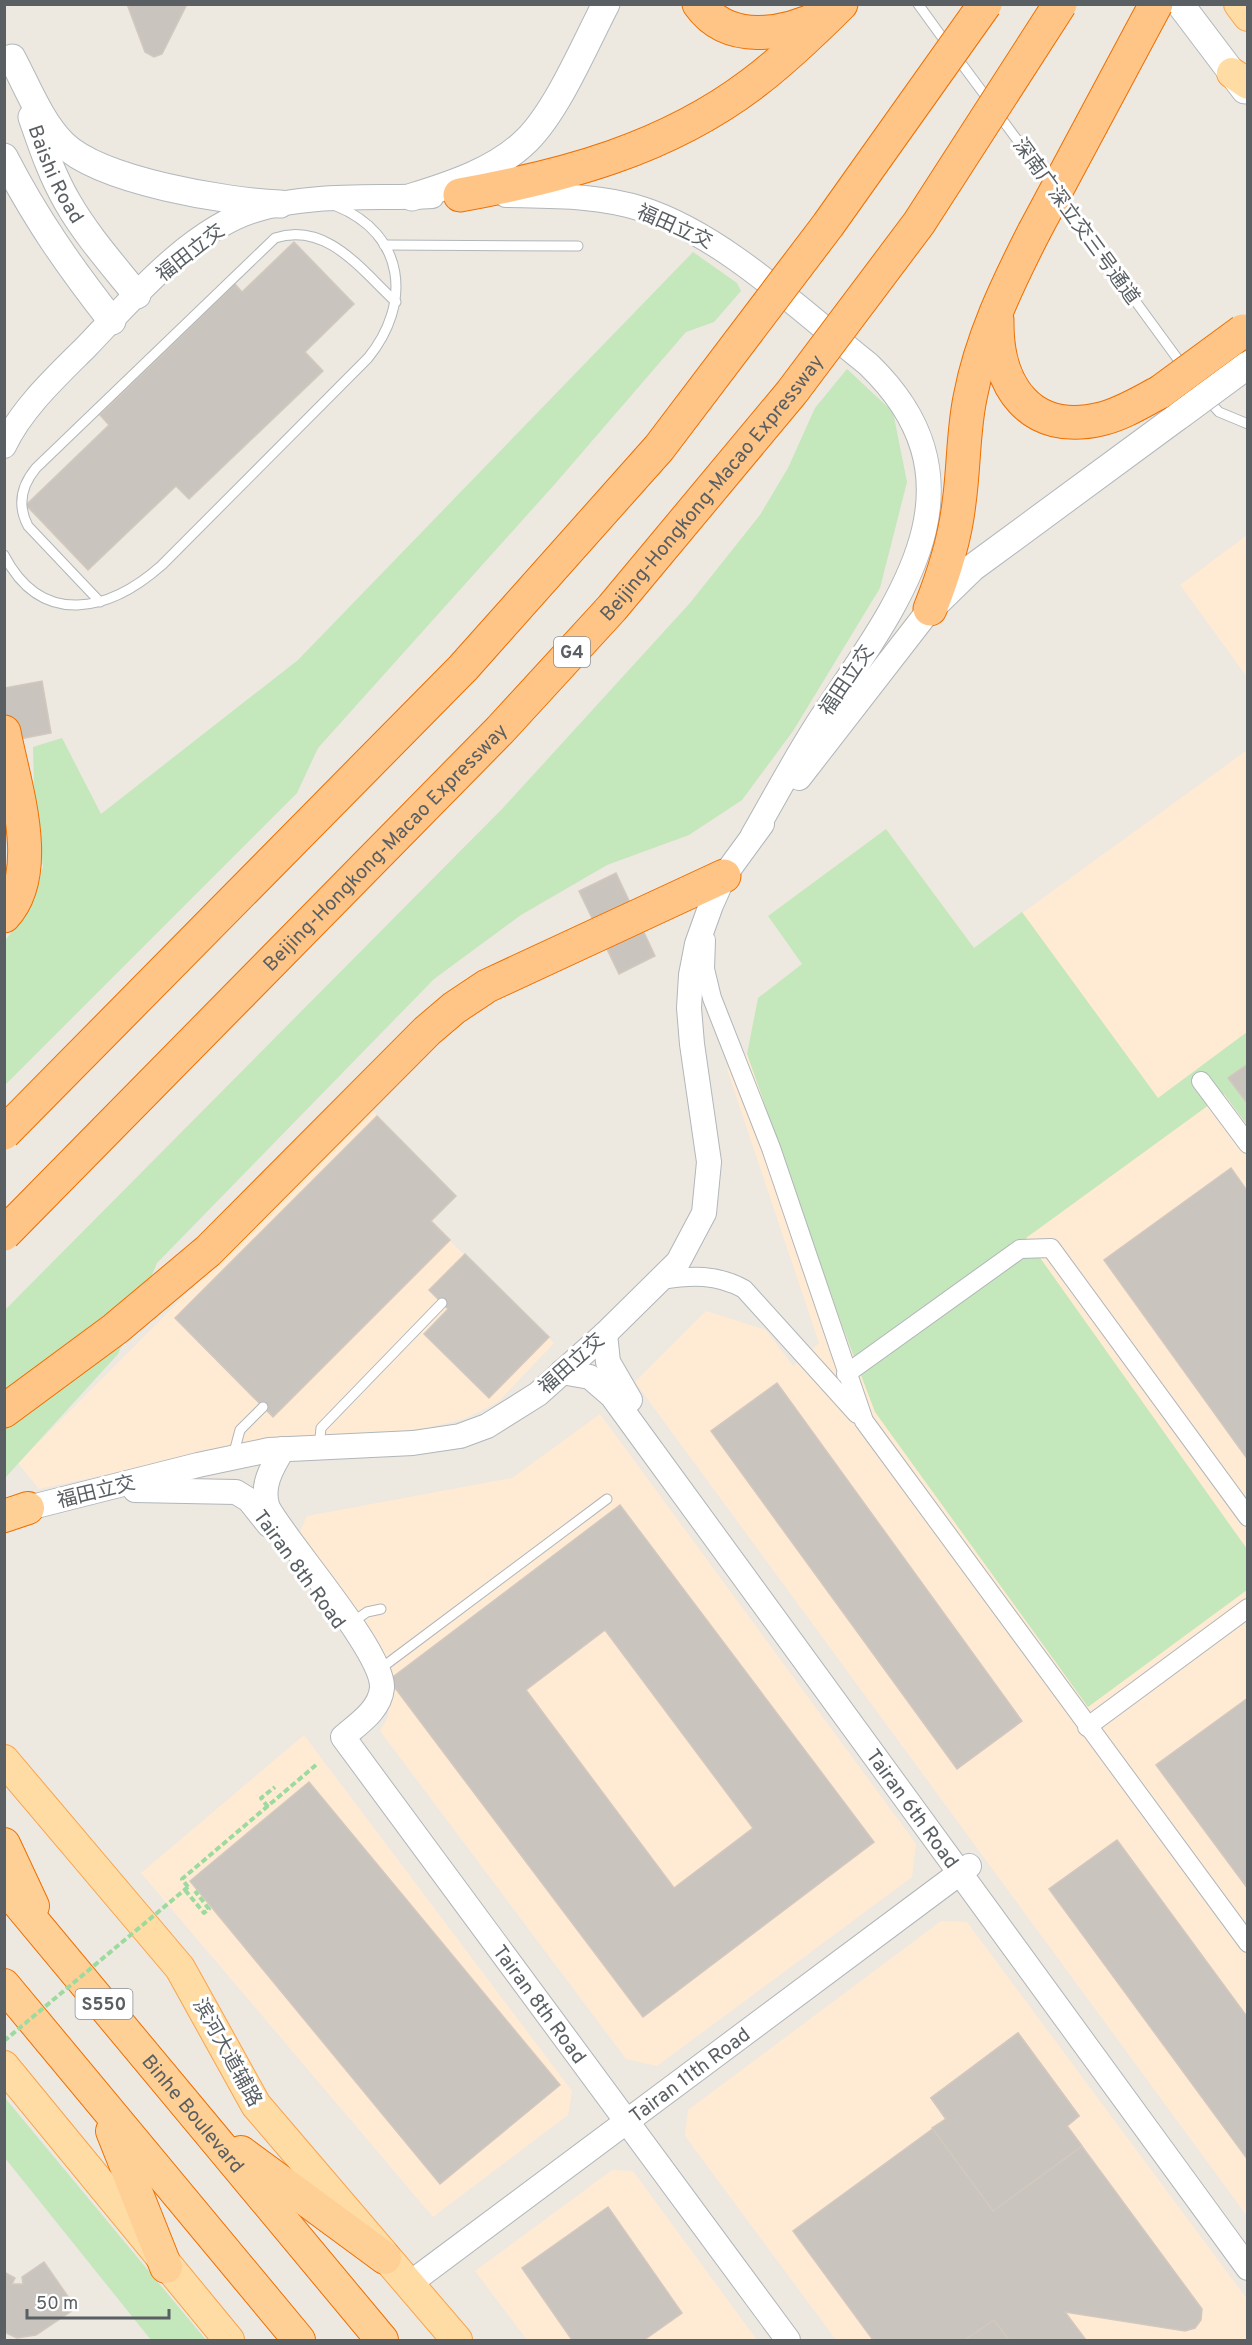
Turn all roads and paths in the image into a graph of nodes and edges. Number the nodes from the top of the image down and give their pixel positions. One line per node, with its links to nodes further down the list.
1 (606, 4): 15 (main road)
2 (699, 4): 3 (highway)
3 (840, 4): 14 (highway)
4 (918, 4): 26 (lane, 深南广深立交三号通道)
5 (985, 4): 39 (highway, bridge)
6 (1060, 4): 41 (highway, Beijing-Hongkong-Macao Expressway / G4, bridge)
7 (1156, 4): 22 (highway, bridge)
8 (1180, 4): 12 (main road)
9 (1239, 4): 10 (main road)
10 (1248, 16)
11 (8, 47): 17 (main road); 20 (main road, Baishi Road)
12 (1242, 84)
13 (4, 157): 23 (main road, Baishi Road)
14 (460, 195): 15 (street, 福田立交); 35 (street, 福田立交)
15 (412, 197): 16 (street, 福田立交)
16 (321, 200): 17 (street, 福田立交); 18 (lane)
17 (280, 204): 20 (street, 福田立交)
18 (384, 244): 19 (lane); 21 (lane)
19 (578, 246)
20 (137, 295): 23 (street, 福田立交)
21 (396, 302): 32 (lane); 32 (lane)
22 (997, 307): 28 (highway); 33 (highway)
23 (112, 321): 30 (street, 福田立交)
24 (1246, 329): 28 (highway, bridge)
25 (1248, 365): 28 (main road, bridge)
26 (1191, 377)
27 (1198, 387): 29 (lane)
28 (1170, 403): 33 (main road)
29 (1248, 424)
30 (4, 446)
31 (4, 555): 32 (lane)
32 (100, 602)
33 (930, 609): 35 (street, 福田立交)
34 (4, 732): 37 (highway)
35 (753, 835): 36 (street, 福田立交)
36 (718, 891): 42 (street, 福田立交); 46 (street); 48 (highway)
37 (4, 916)
38 (1201, 1081): 40 (street)
39 (4, 1133)
40 (1248, 1144)
41 (4, 1234)
42 (662, 1280): 44 (street, 福田立交); 49 (street)
43 (442, 1303): 50 (lane)
44 (605, 1334): 45 (street, 福田立交); 67 (street, Tairan 6th Road)
45 (562, 1372): 50 (street, 福田立交); 67 (street, Tairan 6th Road)
46 (846, 1374): 49 (street); 56 (street)
47 (263, 1407): 52 (lane)
48 (4, 1411)
49 (864, 1421): 61 (street)
50 (319, 1447): 51 (street, 福田立交)
51 (283, 1449): 52 (street, 福田立交); 59 (street, Tairan 8th Road)
52 (233, 1456): 53 (street, 福田立交)
53 (105, 1489): 55 (street, 福田立交); 60 (street, Tairan 8th Road)
54 (607, 1499): 60 (lane)
55 (12, 1511)
56 (1248, 1517)
57 (1248, 1608): 61 (street)
58 (381, 1609): 59 (lane)
59 (350, 1623): 60 (street, Tairan 8th Road)
60 (377, 1668): 77 (street, Tairan 8th Road)
61 (1087, 1728): 72 (street)
62 (4, 1760): 80 (main road, 滨河大道辅路)
63 (316, 1765): 65 (path)
64 (275, 1786): 65 (path)
65 (268, 1807): 69 (path)
66 (4, 1844): 71 (highway)
67 (964, 1869): 77 (street, Tairan 11th Road); 79 (street, Tairan 6th Road); 82 (street, Tairan 6th Road)
68 (4, 1886): 71 (highway, Binhe Boulevard / S550)
69 (185, 1890): 70 (path); 74 (path, bridge)
70 (195, 1891)
71 (45, 1934): 78 (highway, Binhe Boulevard / S550)
72 (1248, 1943)
73 (4, 1985): 76 (highway)
74 (4, 2041)
75 (4, 2066): 81 (main road)
76 (102, 2105): 81 (highway); 85 (highway)
77 (626, 2120): 83 (street, Tairan 11th Road); 88 (street, Tairan 8th Road)
78 (202, 2123): 80 (highway); 86 (highway, Binhe Boulevard / S550)
79 (1248, 2248)
80 (385, 2258): 83 (main road, 滨河大道辅路)
81 (166, 2267): 84 (main road)
82 (1248, 2268)
83 (409, 2284): 87 (main road, 滨河大道辅路)
84 (229, 2340)
85 (299, 2340)
86 (382, 2340)
87 (456, 2340)
88 (789, 2340)

